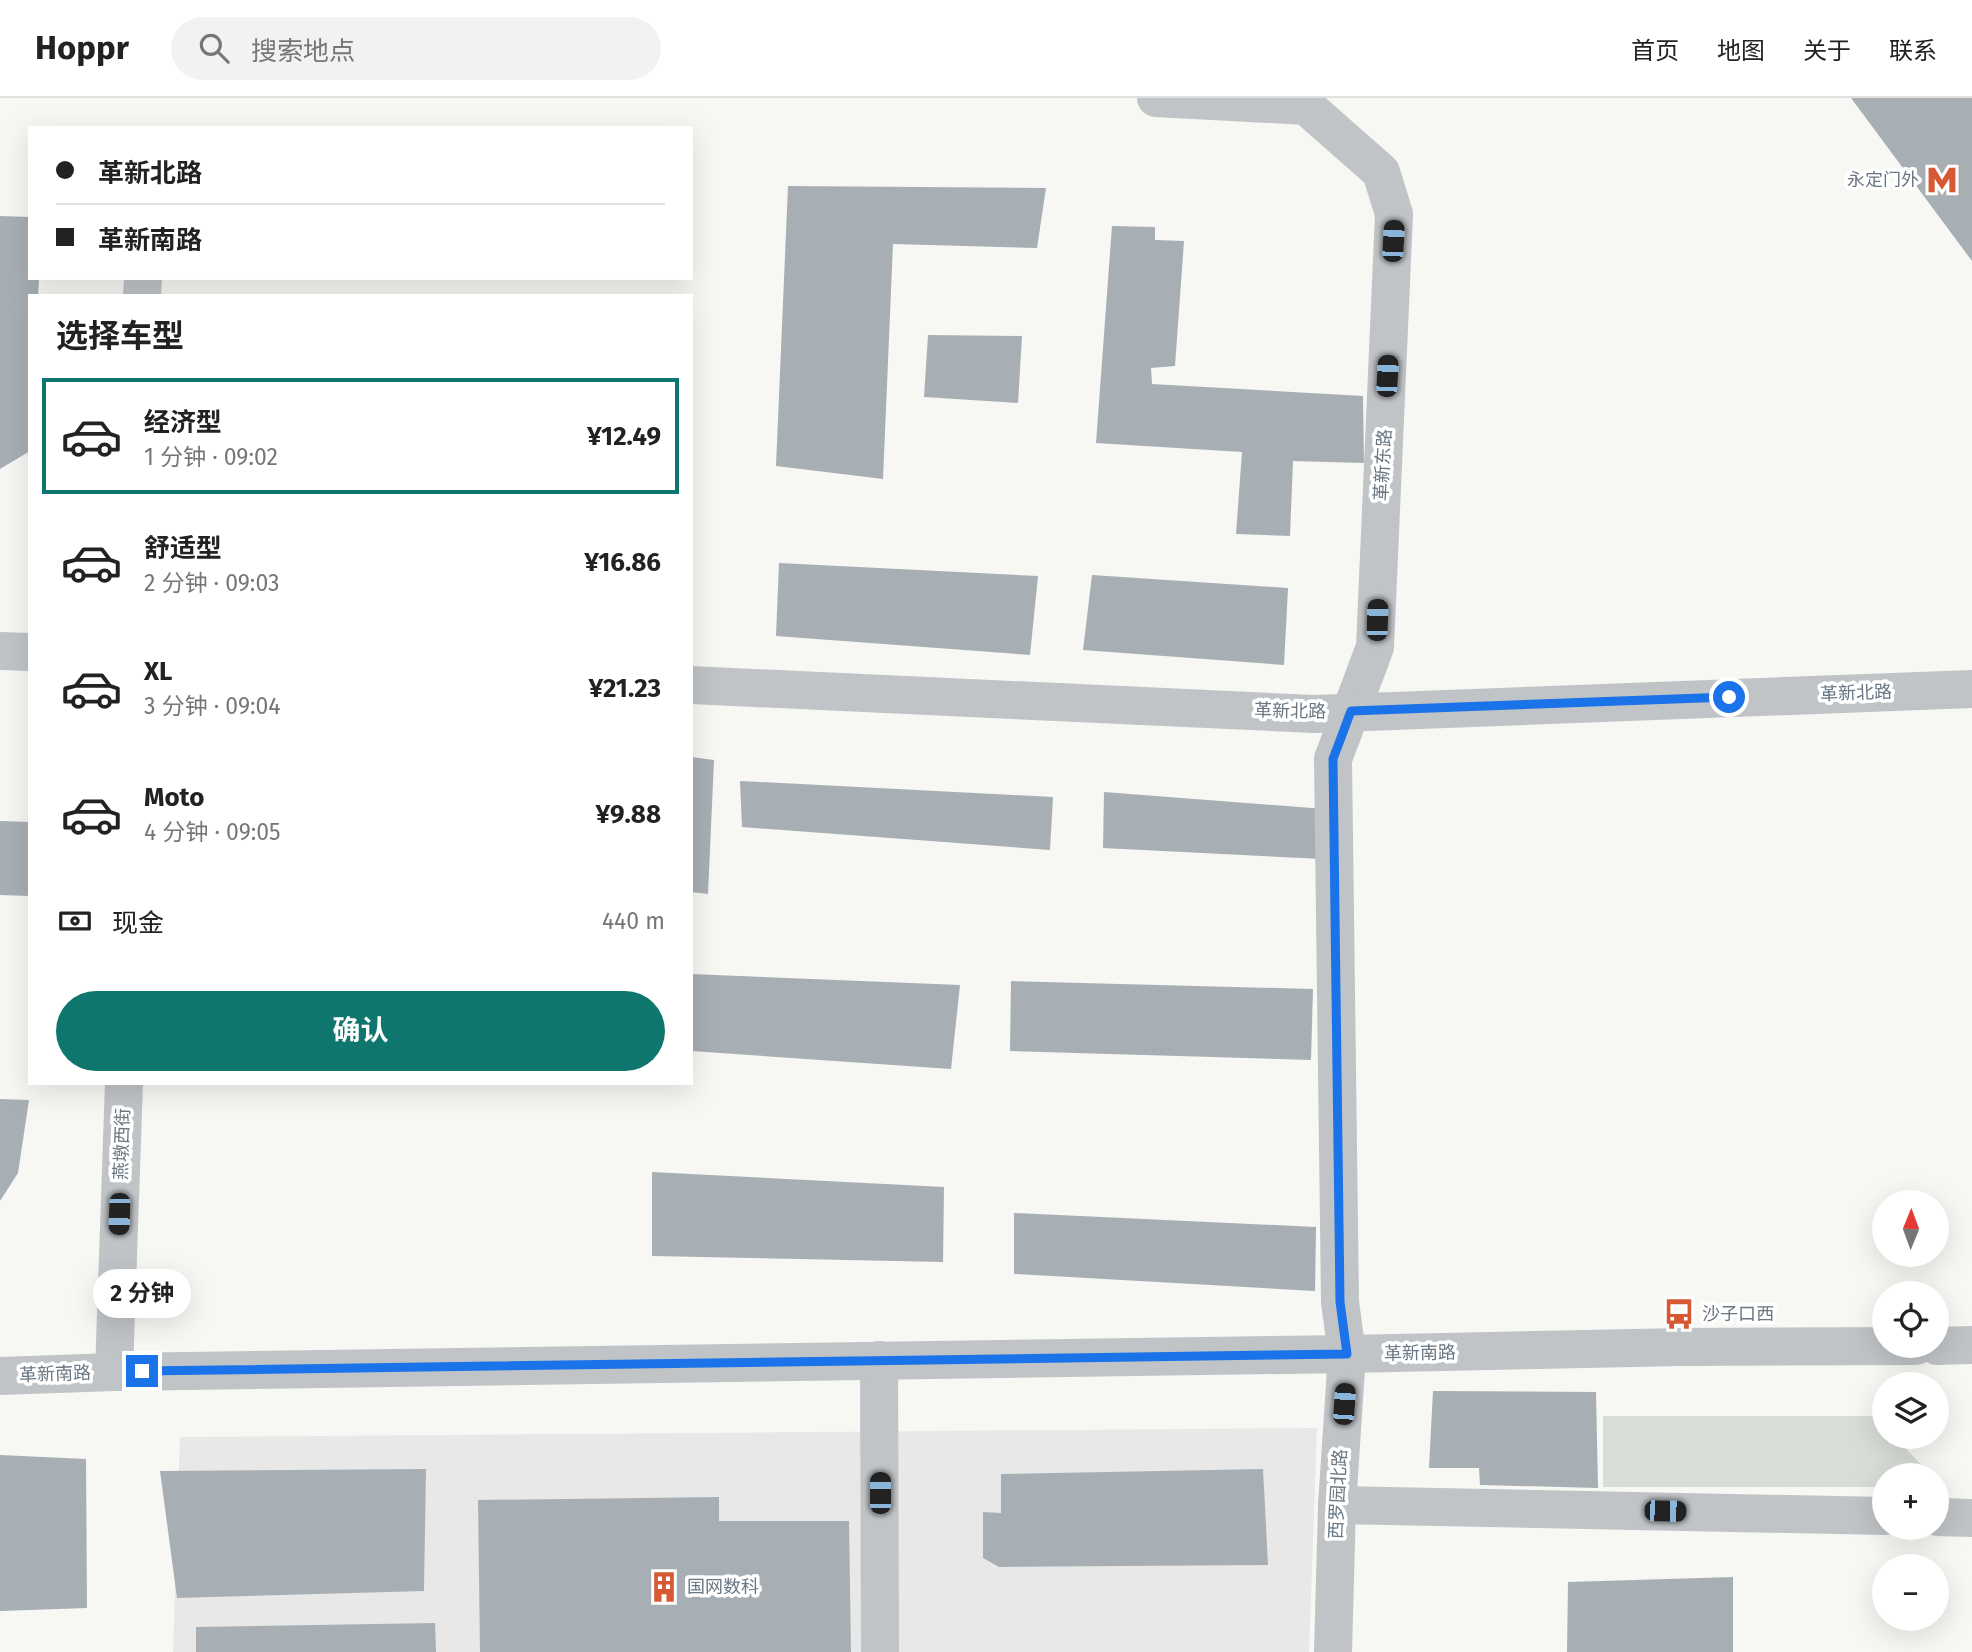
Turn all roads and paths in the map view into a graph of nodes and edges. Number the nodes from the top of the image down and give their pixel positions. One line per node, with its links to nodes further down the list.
1 (1156, 98): 6 (street, 革新东路)
2 (0, 651): 3 (street)
3 (28, 652)
4 (693, 685): 6 (street, 革新北路)
5 (1972, 689): 6 (street, 革新北路)
6 (1351, 711): 11 (street, 西罗园北路)
7 (124, 1085): 13 (street, 燕墩西街)
8 (1972, 1345): 10 (street)
9 (1872, 1346): 11 (street, 革新南路)
10 (1949, 1346)
11 (1347, 1354): 12 (street, 革新南路); 15 (street, 西罗园北路)
12 (879, 1360): 13 (street, 革新南路); 19 (street)
13 (114, 1372): 14 (street, 革新南路)
14 (0, 1376)
15 (1337, 1505): 16 (street); 20 (street, 西罗园北路)
16 (1872, 1516)
17 (1949, 1517): 18 (street)
18 (1972, 1518)
19 (880, 1652)
20 (1333, 1652)

